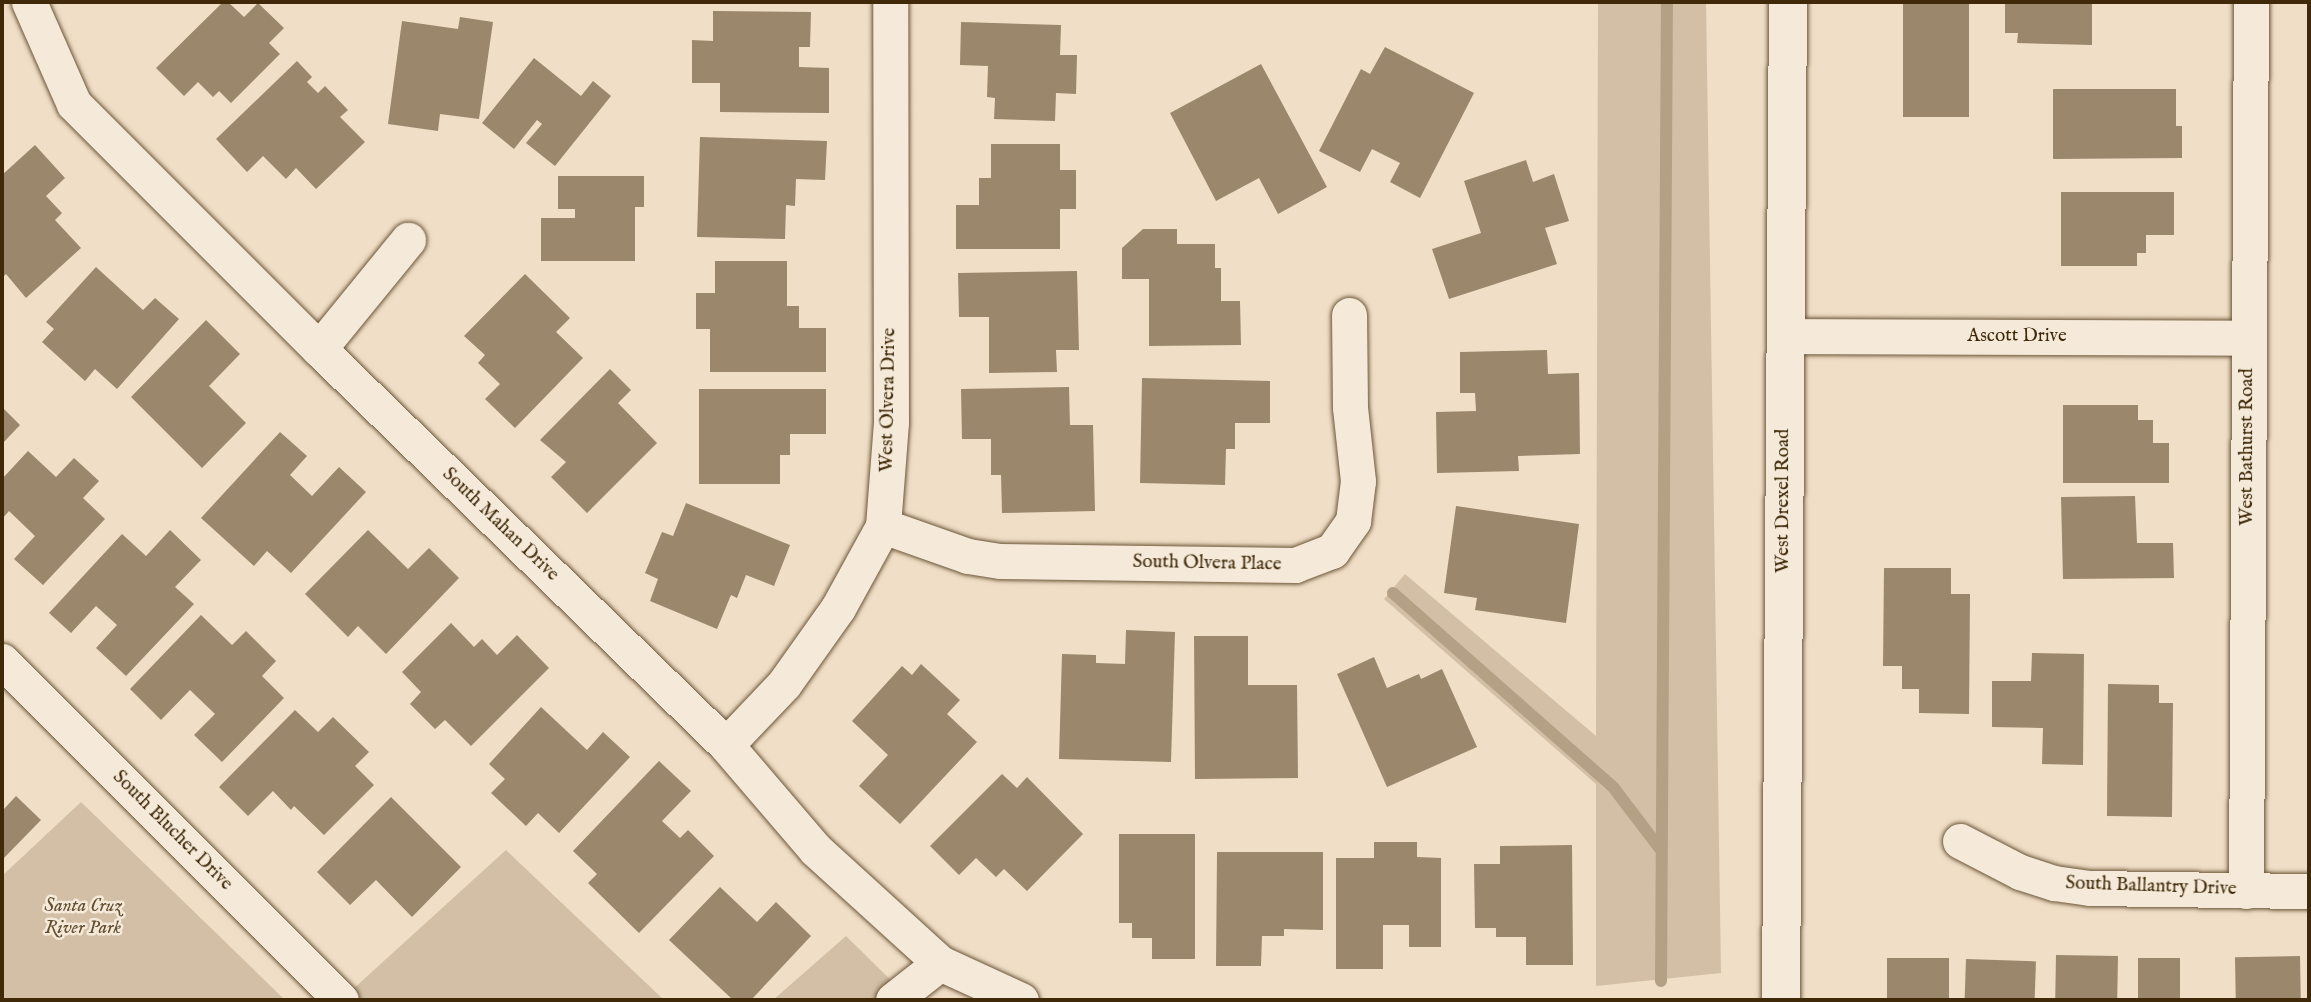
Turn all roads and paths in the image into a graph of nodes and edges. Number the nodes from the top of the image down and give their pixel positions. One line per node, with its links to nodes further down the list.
1 (29, 2): 9 (street, South Mahan Drive)
2 (890, 2): 10 (street, West Olvera Drive)
3 (1788, 2): 7 (street, West Drexel Road)
4 (2251, 2): 8 (street, West Bathurst Road)
5 (408, 240): 9 (street)
6 (1349, 315): 10 (street, South Olvera Place)
7 (1785, 336): 8 (street, Ascott Drive); 20 (street, West Drexel Road)
8 (2249, 338): 14 (street, West Bathurst Road)
9 (319, 349): 12 (street, South Mahan Drive)
10 (883, 526): 12 (street, West Olvera Drive)
11 (2, 661): 17 (street, South Blucher Drive)
12 (726, 745): 16 (street, South Mahan Drive)
13 (1960, 841): 14 (street, South Ballantry Drive)
14 (2246, 891): 15 (street, South Ballantry Drive)
15 (2309, 891)
16 (940, 963): 18 (street); 19 (street, South Mahan Drive)
17 (341, 1000)
18 (893, 1000)
19 (1021, 1000)
20 (1781, 1000)

